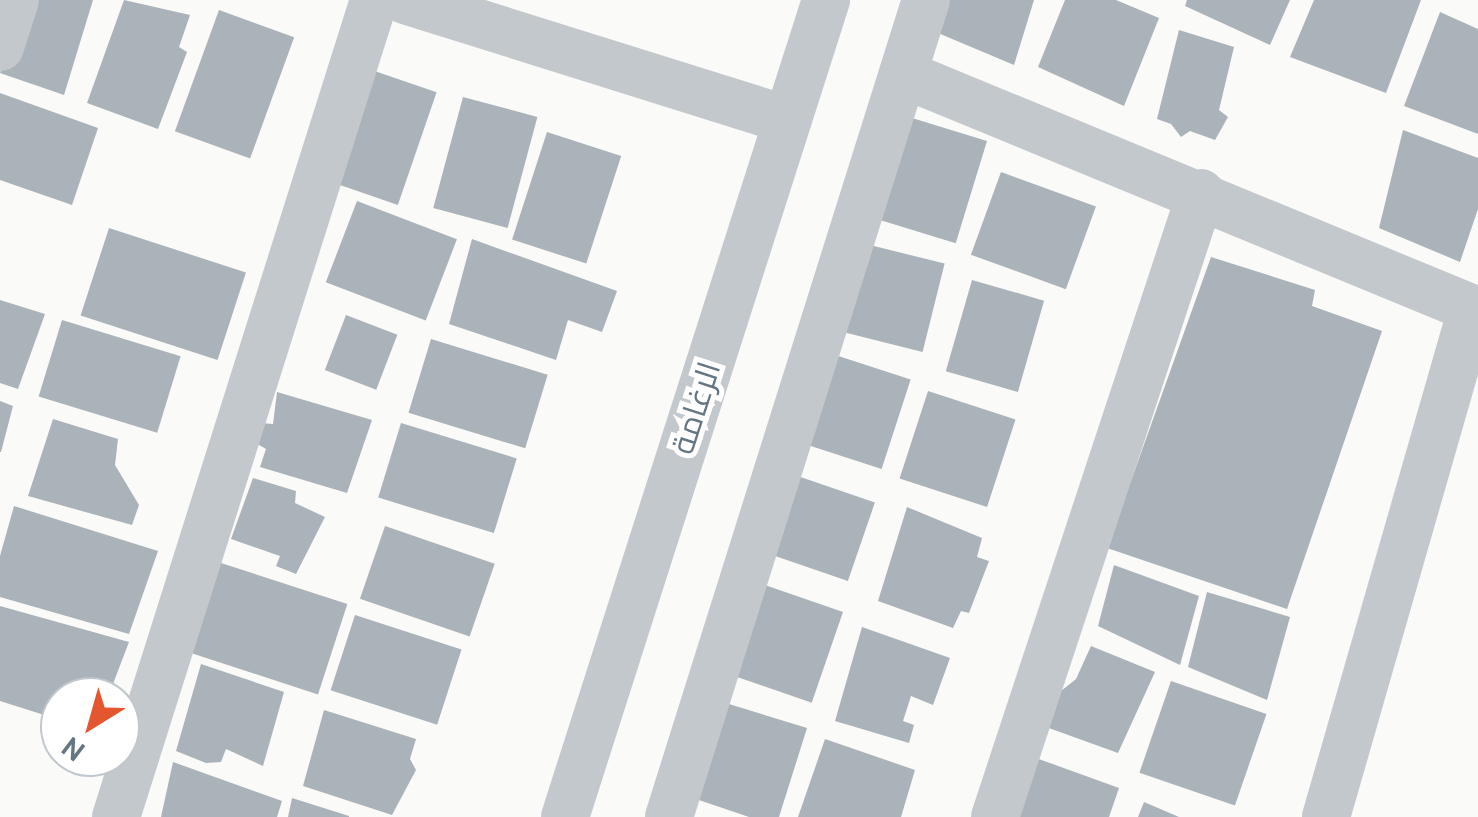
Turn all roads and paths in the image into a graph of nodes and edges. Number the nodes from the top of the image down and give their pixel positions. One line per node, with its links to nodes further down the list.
1 (16, 0): 6 (street)
2 (374, 0): 11 (street)
3 (405, 0): 8 (street)
4 (826, 0): 8 (street, الرغامة)
5 (926, 0): 7 (street)
6 (0, 47)
7 (903, 74): 9 (street); 13 (street)
8 (788, 120): 12 (street, الرغامة)
9 (1201, 193): 10 (street); 14 (street)
10 (1475, 310): 15 (street)
11 (116, 817)
12 (566, 817)
13 (669, 817)
14 (995, 817)
15 (1326, 817)

